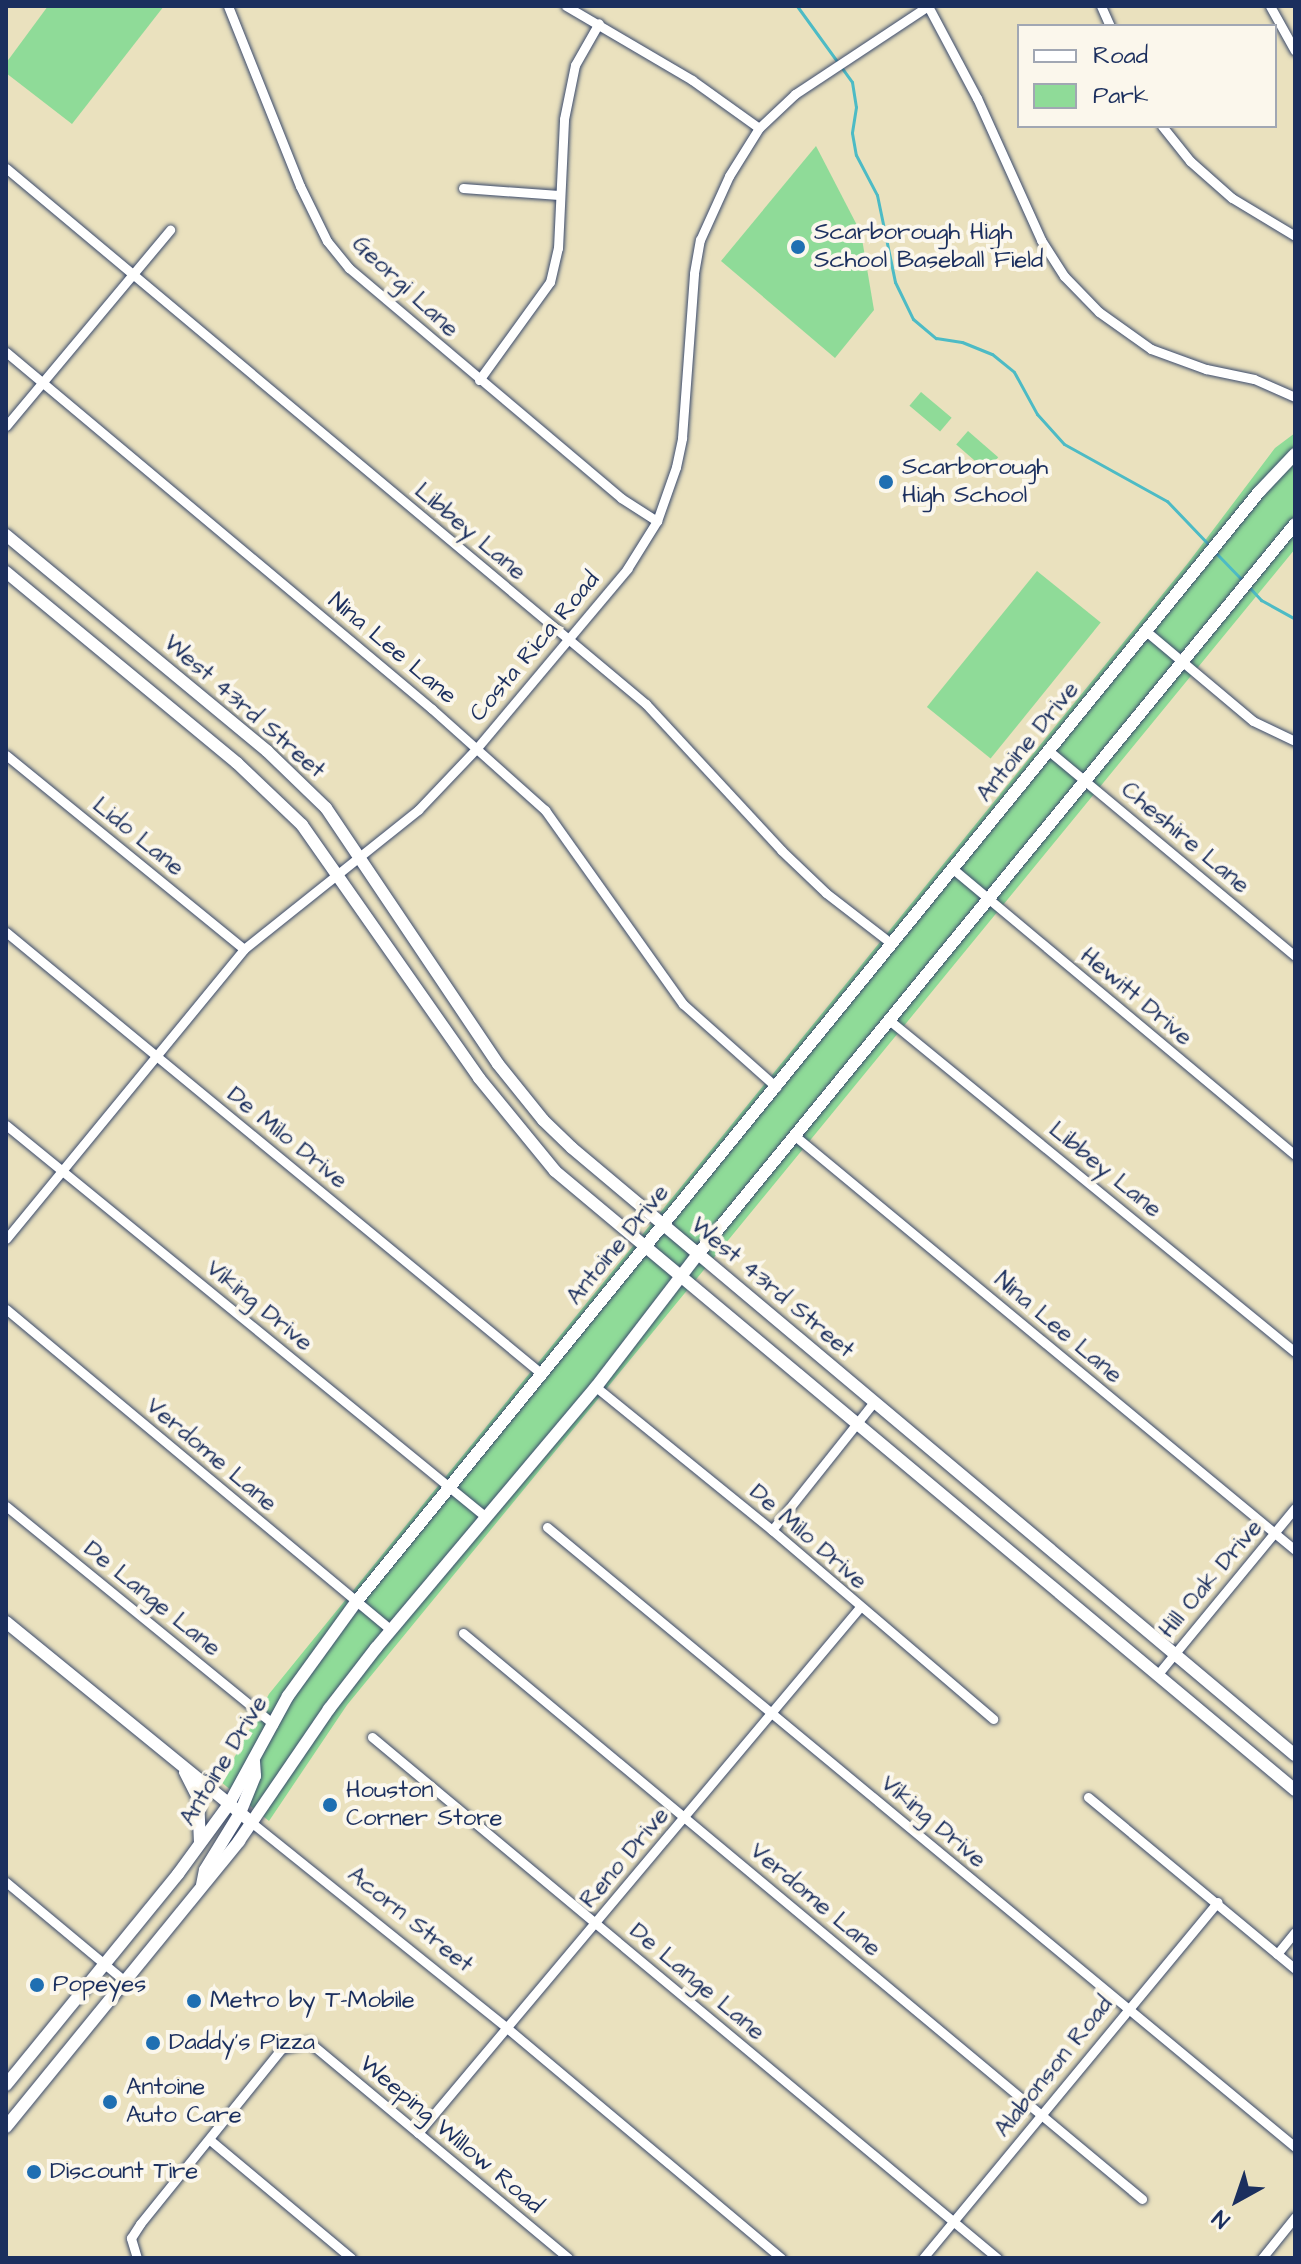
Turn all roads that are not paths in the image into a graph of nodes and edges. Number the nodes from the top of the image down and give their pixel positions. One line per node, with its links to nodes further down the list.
1 (228, 6): 16 (street, Georgi Lane)
2 (566, 6): 5 (street)
3 (928, 6): 7 (street, Costa Rica Road); 18 (street)
4 (1270, 6): 6 (street)
5 (599, 23): 7 (street); 11 (street)
6 (1295, 51)
7 (759, 128): 21 (street, Costa Rica Road)
8 (1164, 128): 13 (street)
9 (6, 168): 14 (street, Libbey Lane)
10 (463, 188): 11 (street)
11 (559, 195): 16 (street)
12 (170, 230): 14 (street)
13 (1295, 236)
14 (133, 275): 17 (street); 26 (street, Libbey Lane)
15 (6, 352): 17 (street, Nina Lee Lane)
16 (479, 380): 21 (street, Georgi Lane)
17 (42, 382): 19 (street); 31 (street, Nina Lee Lane)
18 (1295, 397)
19 (6, 426)
20 (1295, 454): 25 (main road, Antoine Drive)
21 (657, 521): 26 (street, Costa Rica Road)
22 (1295, 524): 27 (main road)
23 (6, 535): 28 (main road, West 43rd Street)
24 (6, 572): 29 (main road, West 43rd Street)
25 (1147, 632): 27 (street); 32 (main road, Antoine Drive)
26 (568, 639): 31 (street, Costa Rica Road); 40 (street, Libbey Lane)
27 (1183, 662): 30 (street); 34 (main road)
28 (171, 673): 29 (main road); 35 (main road, West 43rd Street)
29 (155, 693): 37 (main road, West 43rd Street)
30 (1295, 741)
31 (477, 748): 35 (street, Costa Rica Road); 47 (street, Nina Lee Lane)
32 (1049, 751): 34 (street, Cheshire Lane); 36 (main road, Antoine Drive)
33 (6, 755): 41 (street, Lido Lane)
34 (1085, 780): 38 (main road); 42 (street, Cheshire Lane)
35 (358, 856): 37 (street, Costa Rica Road); 45 (main road, West 43rd Street)
36 (953, 869): 38 (street, Hewitt Drive); 40 (main road, Antoine Drive)
37 (337, 873): 41 (street, Costa Rica Road); 46 (main road, West 43rd Street)
38 (989, 898): 43 (main road); 50 (street, Hewitt Drive)
39 (6, 932): 44 (street, De Milo Drive)
40 (892, 944): 47 (main road, Antoine Drive)
41 (244, 949): 44 (street, Costa Rica Road)
42 (1295, 956)
43 (889, 1020): 49 (main road); 58 (street, Libbey Lane)
44 (156, 1056): 51 (street, Costa Rica Road); 59 (street, De Milo Drive)
45 (498, 1064): 46 (main road); 52 (main road, West 43rd Street)
46 (479, 1078): 54 (main road, West 43rd Street)
47 (776, 1087): 52 (main road, Antoine Drive)
48 (6, 1125): 51 (street, Viking Drive)
49 (795, 1136): 55 (main road); 70 (street, Nina Lee Lane)
50 (1295, 1155)
51 (61, 1171): 53 (street, Costa Rica Road); 63 (street, Viking Drive)
52 (663, 1224): 54 (main road, Antoine Drive); 55 (main road, West 43rd Street)
53 (6, 1239)
54 (643, 1248): 56 (main road, West 43rd Street); 59 (main road, Antoine Drive)
55 (698, 1254): 56 (main road); 61 (main road, West 43rd Street)
56 (679, 1278): 60 (main road); 62 (main road, West 43rd Street)
57 (6, 1309): 73 (street, Verdome Lane)
58 (1295, 1352)
59 (542, 1374): 63 (main road, Antoine Drive)
60 (596, 1387): 66 (main road); 68 (street, De Milo Drive)
61 (873, 1403): 62 (street); 69 (main road, West 43rd Street)
62 (856, 1424): 68 (street); 71 (main road, West 43rd Street)
63 (450, 1487): 66 (street, Viking Drive); 73 (main road, Antoine Drive)
64 (6, 1506): 82 (street, De Lange Lane)
65 (1295, 1508): 70 (street, Hill Oak Drive)
66 (486, 1517): 76 (main road)
67 (547, 1527): 80 (street, Viking Drive)
68 (772, 1530): 74 (street, De Milo Drive)
69 (1025, 1530): 71 (main road); 78 (main road, West 43rd Street)
70 (1274, 1533): 72 (street, Nina Lee Lane); 78 (street, Hill Oak Drive)
71 (1008, 1549): 79 (main road, West 43rd Street)
72 (1295, 1550)
73 (356, 1602): 76 (street, Verdome Lane); 82 (main road, Antoine Drive)
74 (860, 1607): 80 (street, Reno Drive); 81 (street, De Milo Drive)
75 (6, 1622): 86 (main road, Acorn Street)
76 (391, 1630): 92 (main road)
77 (463, 1633): 91 (street, Verdome Lane)
78 (1176, 1653): 79 (street, Hill Oak Drive); 84 (main road, West 43rd Street)
79 (1158, 1674): 87 (main road, West 43rd Street)
80 (770, 1713): 91 (street, Reno Drive); 103 (street, Viking Drive)
81 (993, 1719)
82 (273, 1724): 85 (main road, Antoine Drive)
83 (372, 1737): 97 (street, De Lange Lane)
84 (1295, 1755)
85 (254, 1759): 89 (main road, Antoine Drive); 90 (main road)
86 (182, 1765): 89 (main road, Acorn Street); 93 (main road)
87 (1295, 1790)
88 (1088, 1797): 96 (street)
89 (229, 1804): 90 (main road, Acorn Street); 93 (main road, Antoine Drive)
90 (240, 1813): 92 (main road, Acorn Street); 95 (main road)
91 (685, 1818): 97 (street, Reno Drive); 106 (street, Verdome Lane)
92 (251, 1822): 95 (main road); 104 (street, Acorn Street)
93 (199, 1846): 100 (main road, Antoine Drive)
94 (6, 1882): 100 (street)
95 (201, 1888): 102 (main road)
96 (1217, 1902): 99 (street); 103 (street, Alabonson Road)
97 (596, 1924): 104 (street, Reno Drive); 113 (street, De Lange Lane)
98 (1295, 1932): 99 (street)
99 (1277, 1954): 101 (street)
100 (105, 1964): 102 (street); 105 (main road, Antoine Drive)
101 (1295, 1969)
102 (125, 1981): 107 (main road)
103 (1128, 2009): 106 (street, Alabonson Road); 110 (street, Viking Drive)
104 (507, 2028): 108 (street, Reno Drive); 117 (street, Acorn Street)
105 (6, 2085)
106 (1041, 2115): 111 (street, Verdome Lane); 113 (street, Alabonson Road)
107 (6, 2127)
108 (418, 2133): 109 (street, Weeping Willow Road); 116 (street, Weeping Willow Road)
109 (210, 2140): 114 (street); 115 (street)
110 (1295, 2147)
111 (1142, 2199)
112 (1295, 2217): 120 (street)
113 (953, 2222): 118 (street, Alabonson Road); 119 (street, De Lange Lane)
114 (137, 2258)
115 (351, 2258)
116 (568, 2258)
117 (781, 2258)
118 (923, 2258)
119 (997, 2258)
120 (1262, 2258)

